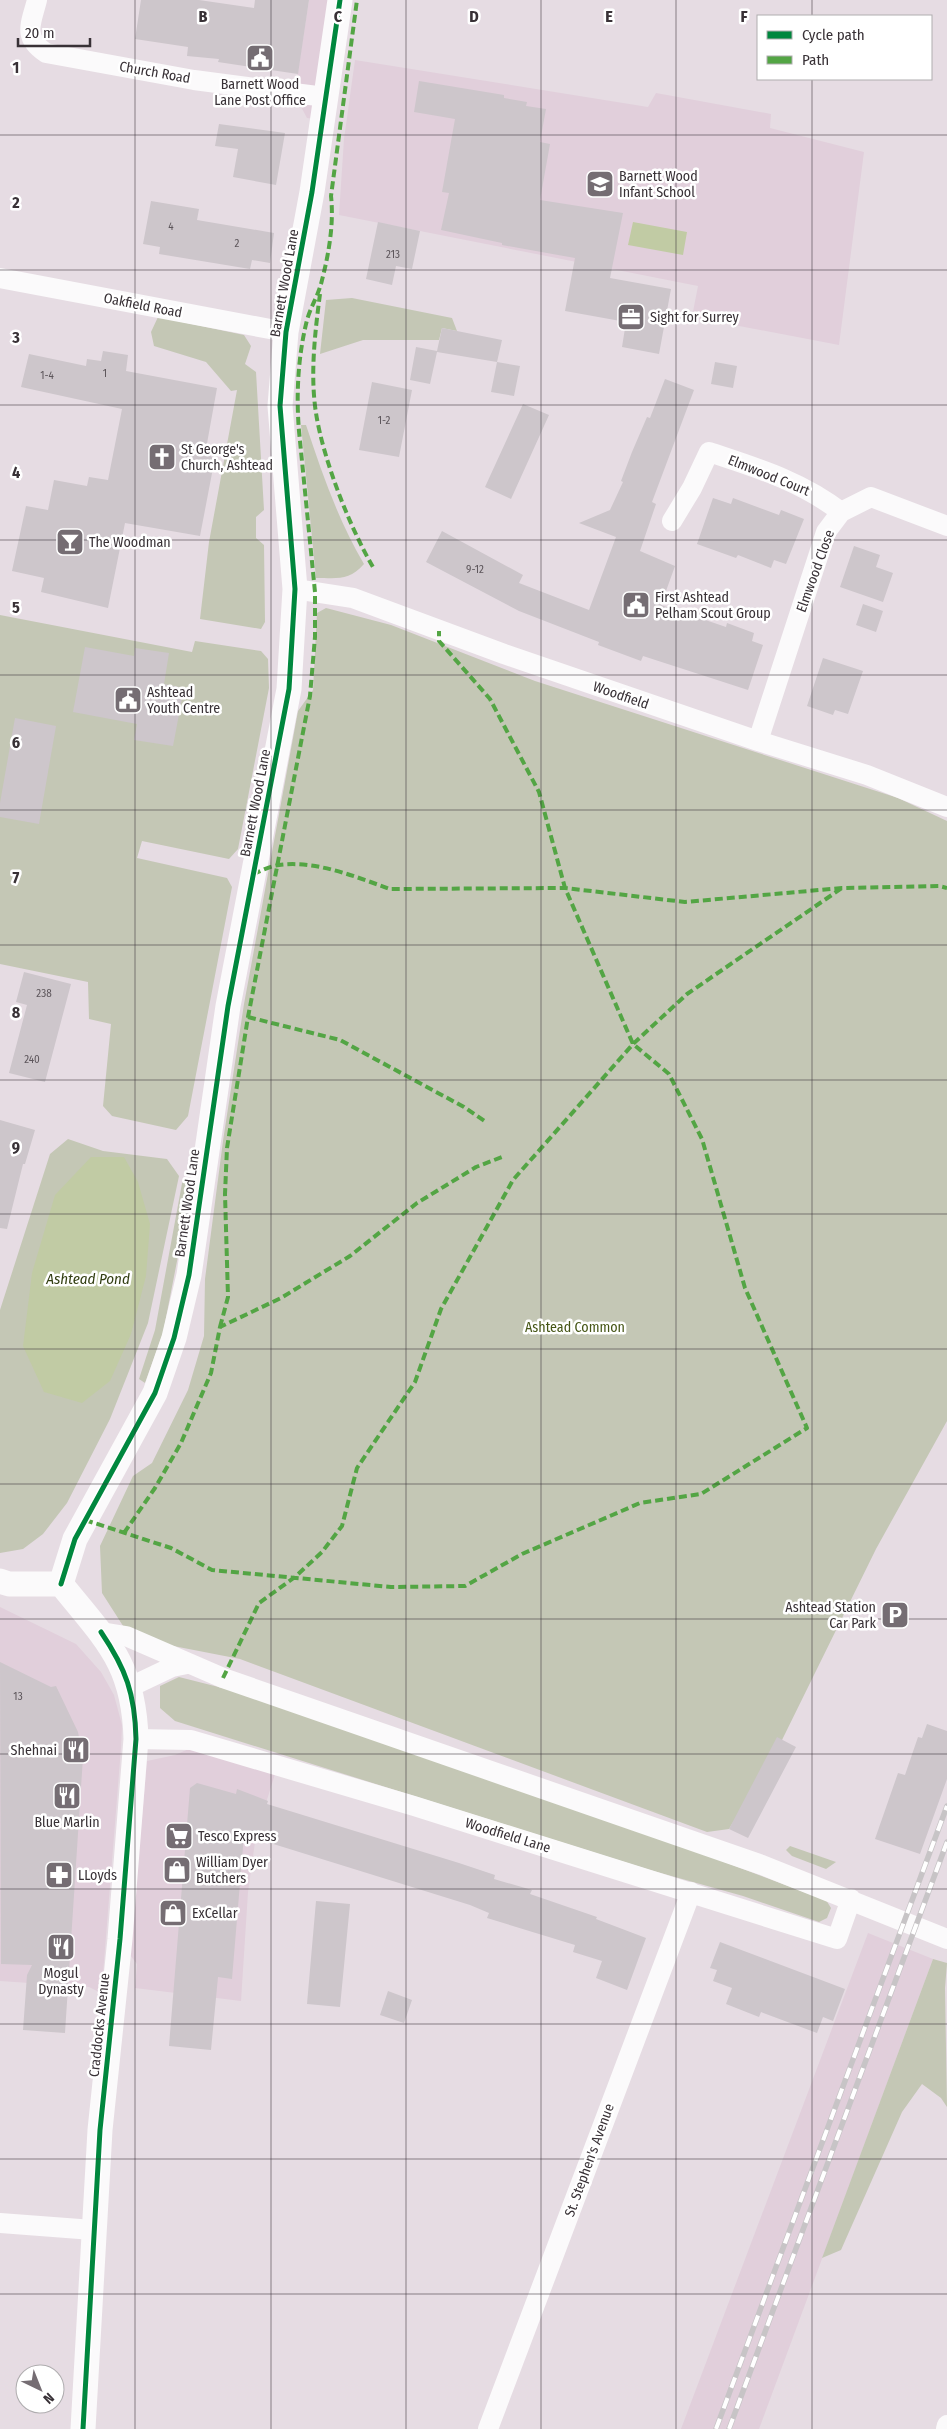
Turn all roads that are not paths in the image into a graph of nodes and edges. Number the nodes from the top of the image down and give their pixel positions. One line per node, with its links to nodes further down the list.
1 (37, 0): 3 (street, Church Road)
2 (340, 0): 3 (street, Barnett Wood Lane)
3 (325, 96): 5 (street, Barnett Wood Lane)
4 (0, 278): 5 (street, Oakfield Road)
5 (286, 332): 9 (street, Barnett Wood Lane)
6 (841, 512): 7 (street, Elmwood Court); 8 (street, Elmwood Close); 10 (street, Elmwood Close)
7 (672, 521)
8 (947, 526)
9 (295, 589): 10 (street, Woodfield); 13 (street, Barnett Wood Lane)
10 (758, 741): 11 (street, Woodfield)
11 (947, 807)
12 (0, 1581): 13 (street)
13 (61, 1584): 14 (street)
14 (101, 1632): 15 (street); 16 (street, Craddocks Avenue)
15 (187, 1664): 16 (street); 19 (street)
16 (130, 1687): 17 (street, Craddocks Avenue)
17 (136, 1739): 18 (street, Woodfield Lane); 22 (street, Craddocks Avenue)
18 (691, 1892): 19 (street, Woodfield Lane); 24 (street, St. Stephen's Avenue)
19 (851, 1899): 20 (street)
20 (947, 1939)
21 (0, 2223): 22 (street)
22 (93, 2230): 23 (street, Craddocks Avenue)
23 (82, 2429)
24 (488, 2429)

